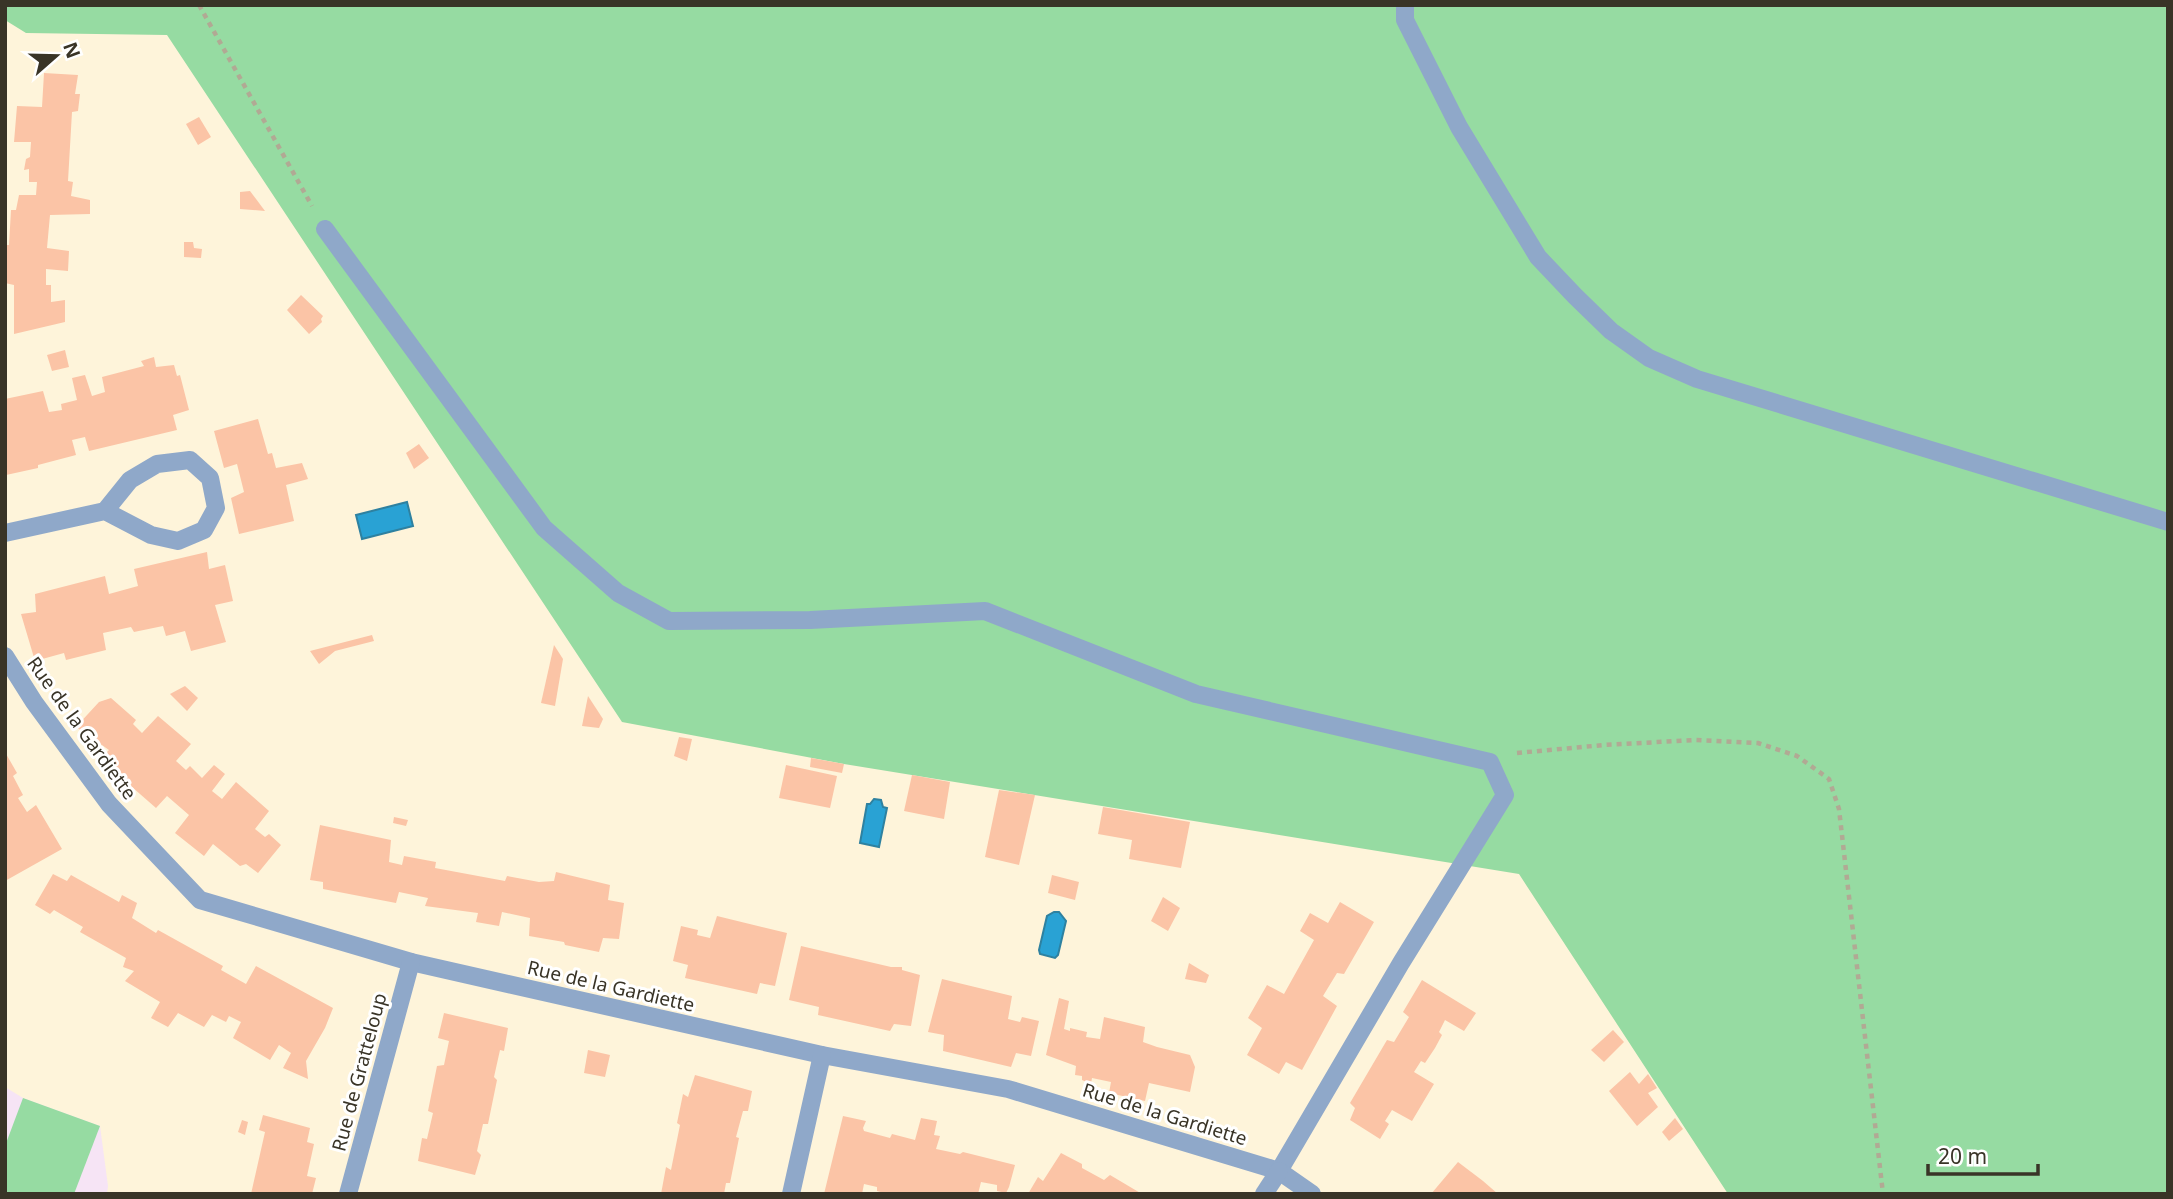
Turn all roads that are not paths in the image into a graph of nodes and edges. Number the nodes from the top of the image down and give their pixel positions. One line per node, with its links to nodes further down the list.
1 (1405, 5): 4 (street)
2 (325, 229): 9 (street)
3 (105, 511): 3 (street); 5 (street)
4 (2168, 522)
5 (5, 533)
6 (5, 656): 7 (street, Rue de la Gardiette)
7 (411, 962): 8 (street, Rue de la Gardiette); 10 (street, Rue de Gratteloup)
8 (822, 1055): 9 (street, Rue de la Gardiette); 11 (street)
9 (1279, 1171): 12 (street); 13 (street, Rue de la Gardiette)
10 (348, 1194)
11 (791, 1194)
12 (1264, 1194)
13 (1312, 1194)

